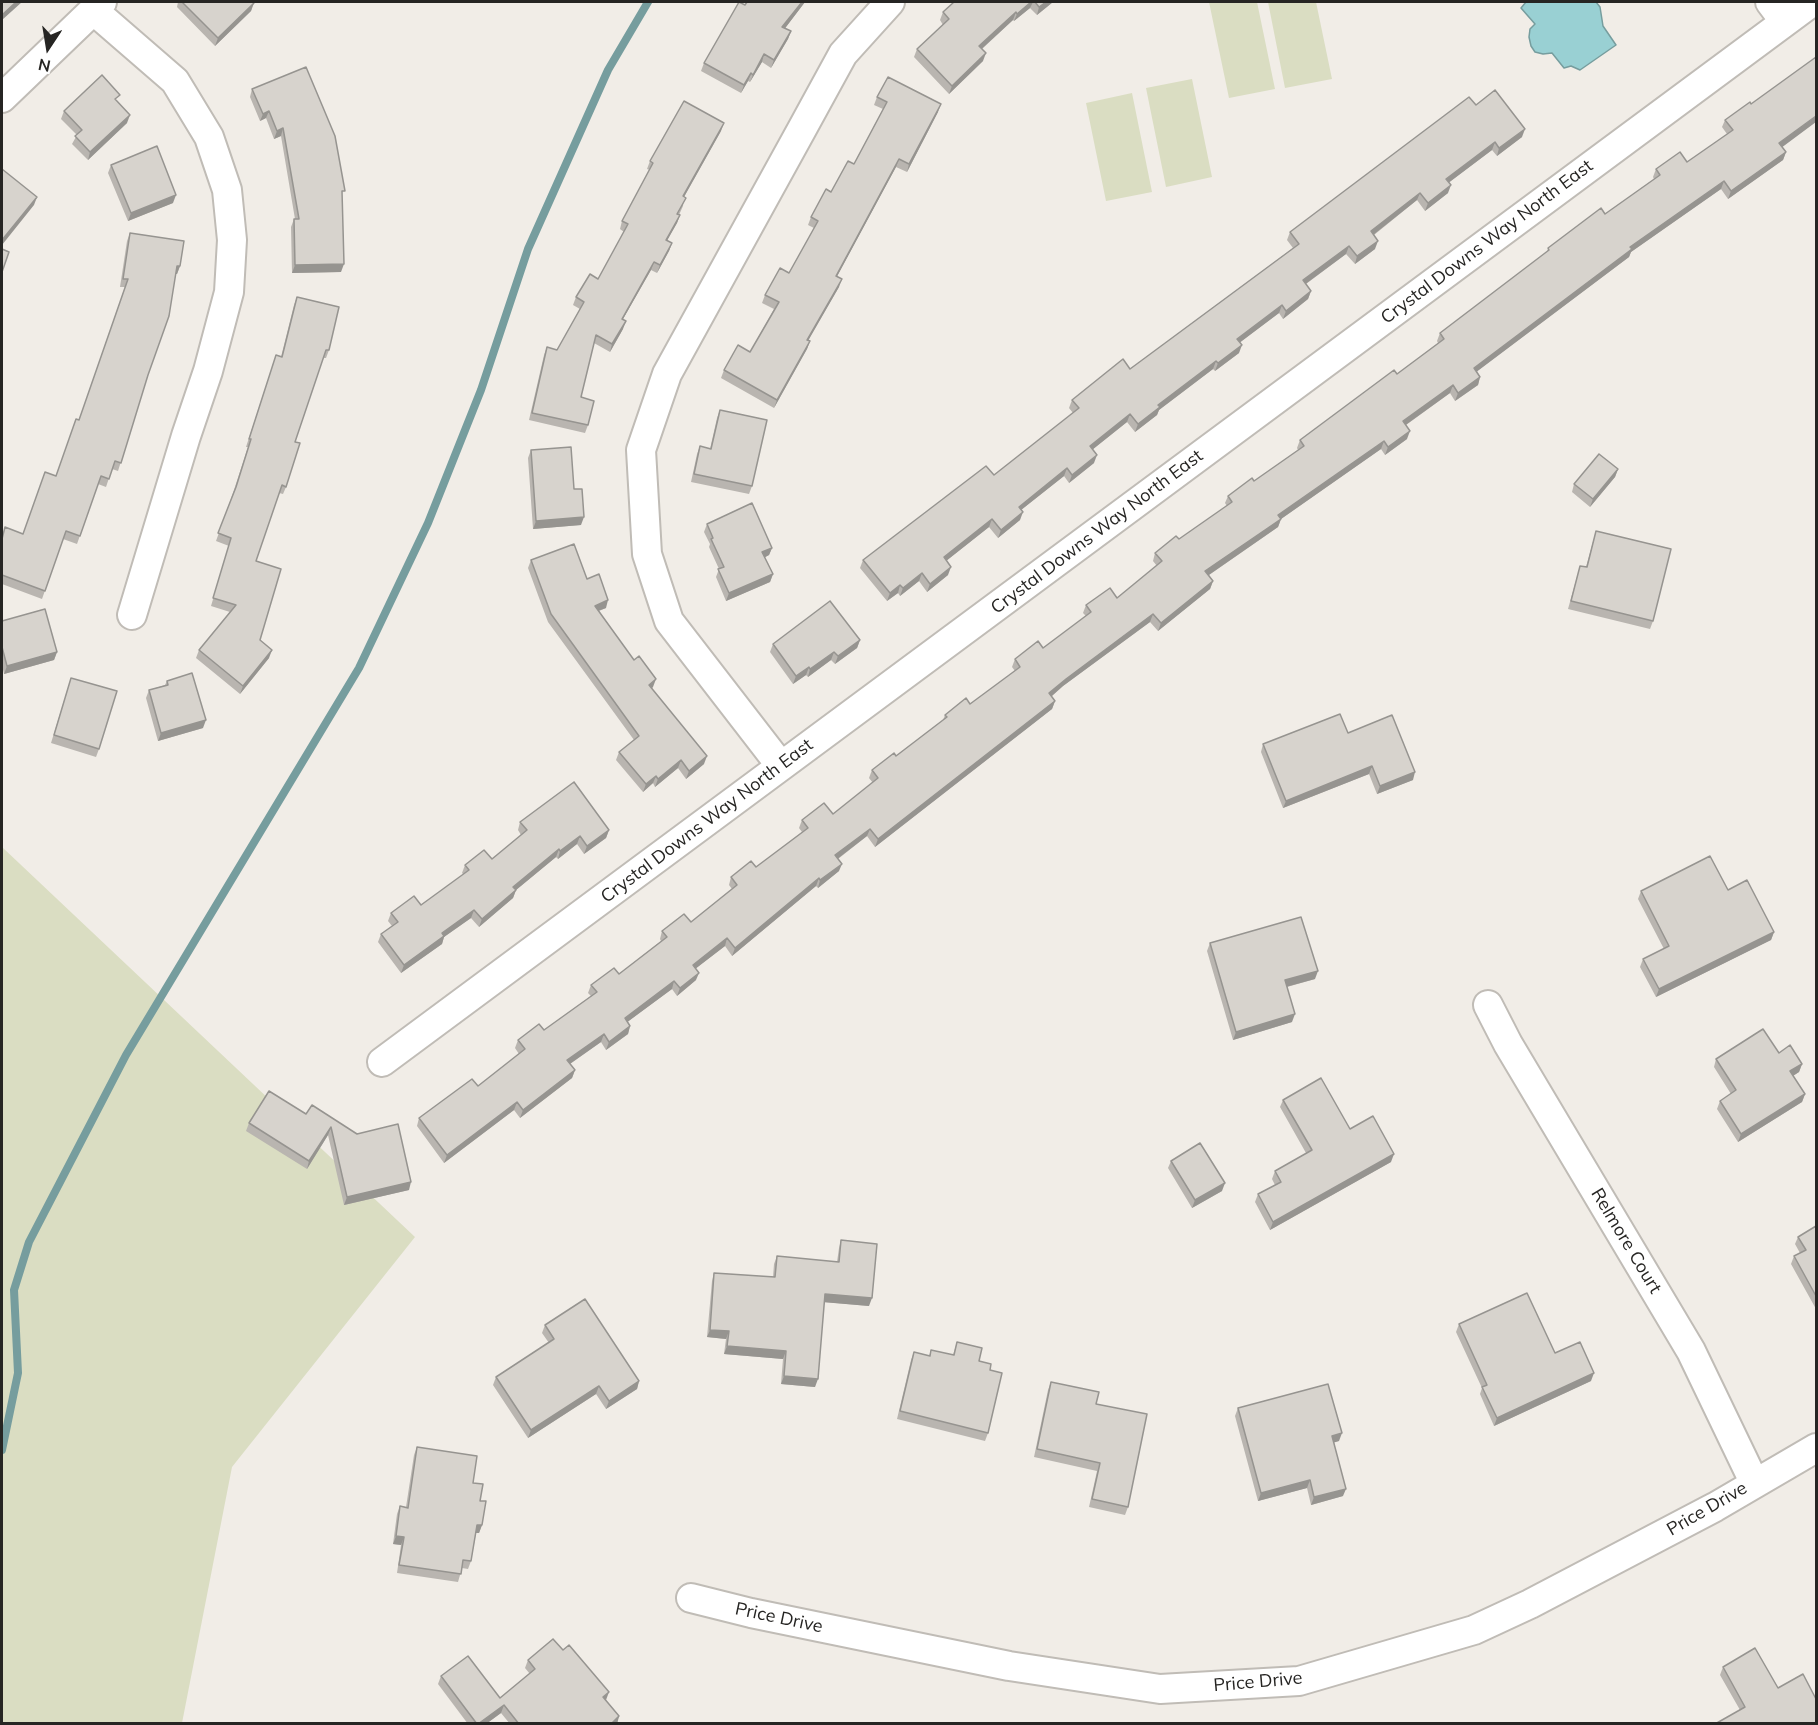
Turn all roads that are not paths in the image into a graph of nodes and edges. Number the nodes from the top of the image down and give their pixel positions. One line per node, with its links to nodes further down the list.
1 (890, 2): 7 (street)
2 (1812, 2): 4 (street, Crystal Downs Way North East)
3 (97, 6): 5 (street); 6 (street)
4 (1778, 12): 7 (street, Crystal Downs Way North East)
5 (2, 99)
6 (132, 615)
7 (781, 766): 9 (street, Crystal Downs Way North East)
8 (1488, 1005): 11 (street, Relmore Court)
9 (382, 1062)
10 (1816, 1448): 11 (street, Price Drive)
11 (1754, 1482): 12 (street, Price Drive)
12 (691, 1598)

